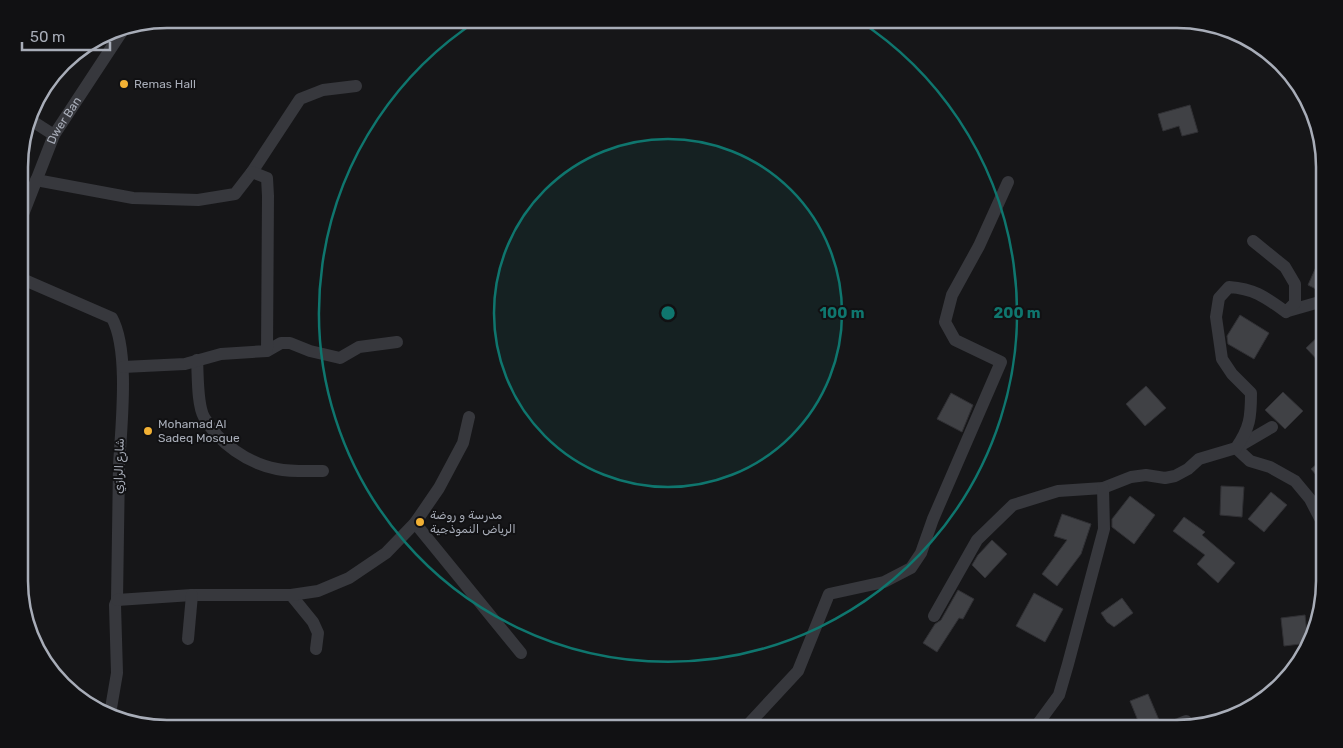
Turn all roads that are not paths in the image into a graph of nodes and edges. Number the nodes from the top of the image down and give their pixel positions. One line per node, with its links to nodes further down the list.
1 (119, 36): 4 (street, Dwer Ban)
2 (356, 86): 5 (street)
3 (35, 123): 4 (street)
4 (54, 135): 6 (street, Dwer Ban)
5 (252, 172): 6 (street); 14 (street)
6 (36, 180): 8 (street, Dwer Ban)
7 (1008, 182): 32 (street)
8 (28, 201)
9 (1253, 241): 12 (street)
10 (28, 281): 16 (street, شارع الرازي)
11 (1315, 303): 12 (street)
12 (1286, 312): 19 (street)
13 (397, 342): 14 (street)
14 (267, 351): 15 (street)
15 (197, 360): 16 (street); 20 (street)
16 (123, 367): 26 (street, شارع الرازي)
17 (468, 417): 23 (street)
18 (1272, 427): 19 (street)
19 (1236, 448): 21 (street); 22 (street)
20 (323, 471)
21 (1103, 488): 27 (street); 33 (street)
22 (1315, 509)
23 (415, 523): 25 (street); 30 (street)
24 (192, 594): 25 (street); 26 (street); 28 (street)
25 (291, 595): 29 (street)
26 (117, 600): 31 (street, شارع الرازي)
27 (934, 616)
28 (188, 639)
29 (316, 649)
30 (521, 654)
31 (111, 709)
32 (752, 720)
33 (1041, 720)

